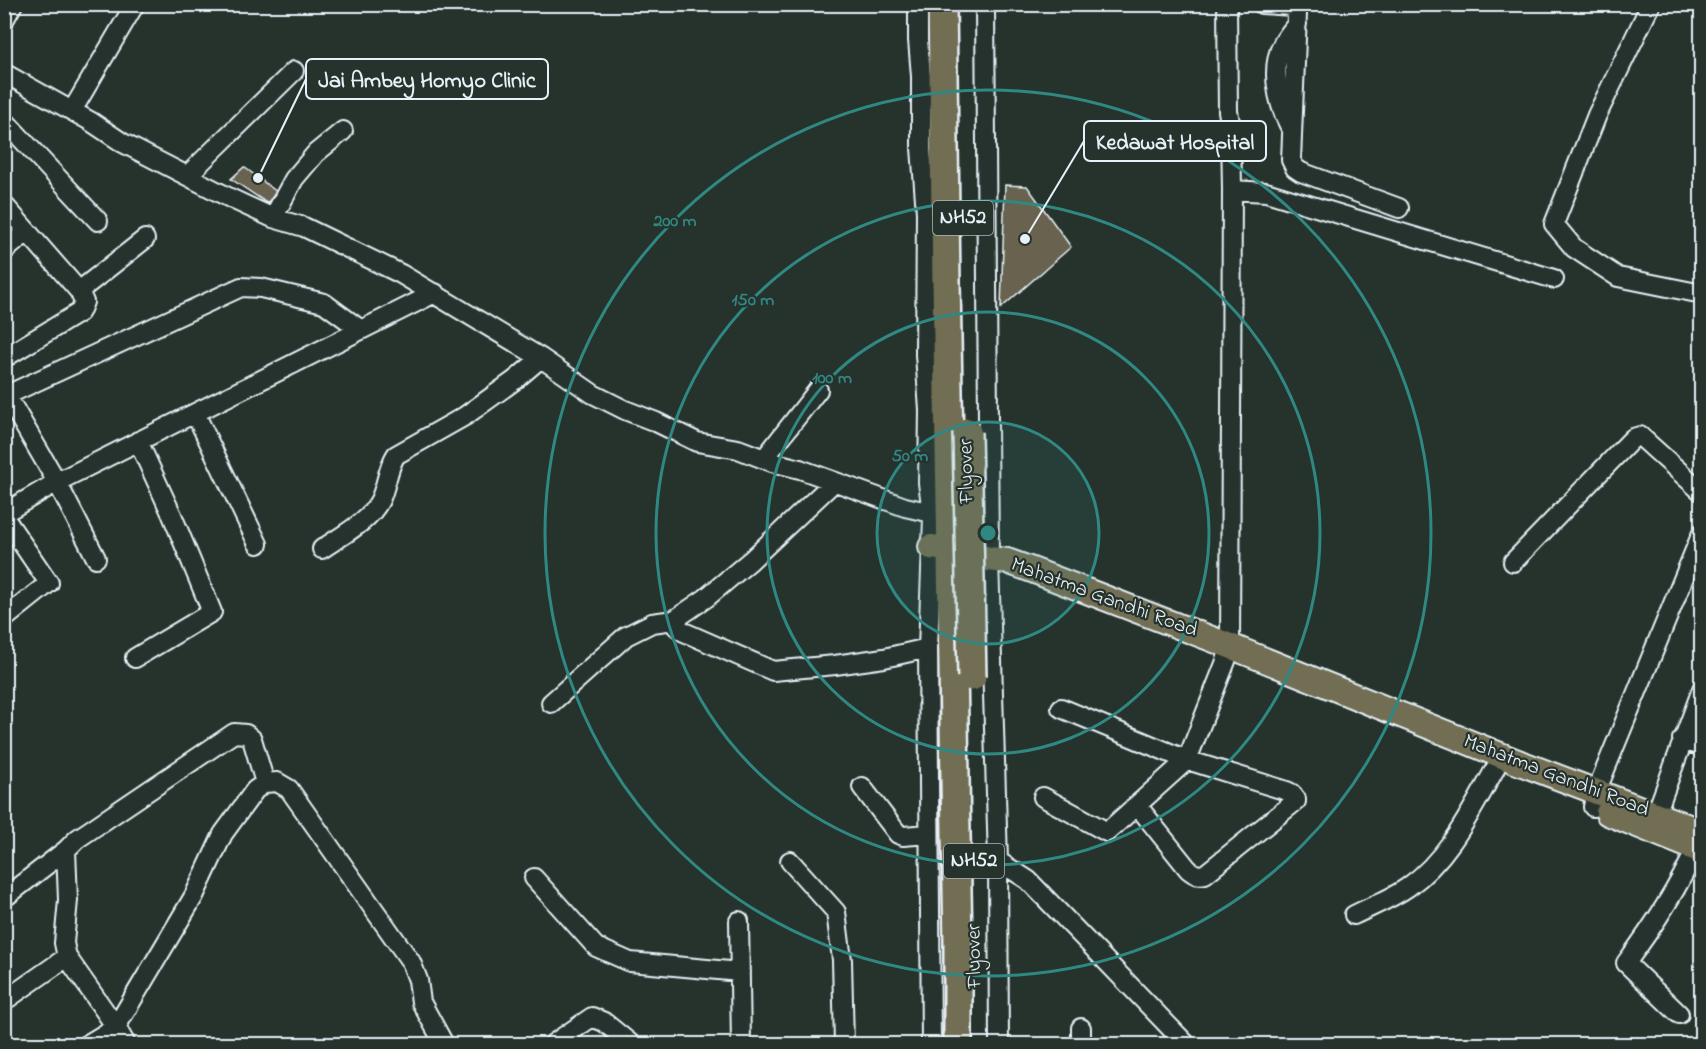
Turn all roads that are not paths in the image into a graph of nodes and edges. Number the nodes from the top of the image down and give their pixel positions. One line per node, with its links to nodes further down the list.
1 (13, 4): 10 (street)
2 (135, 4): 13 (street)
3 (918, 4): 40 (street)
4 (942, 4): 44 (highway, NH52)
5 (960, 4): 90 (highway, Flyover / NH52, bridge)
6 (985, 4): 47 (street)
7 (1227, 4): 17 (street)
8 (1263, 4): 19 (street)
9 (1651, 4): 28 (street)
10 (4, 20)
11 (294, 71): 16 (street)
12 (4, 73): 13 (street)
13 (72, 111): 16 (street)
14 (4, 120): 21 (street)
15 (343, 131): 20 (street)
16 (188, 175): 20 (street)
17 (1232, 190): 25 (street); 52 (street)
18 (4, 205): 22 (street)
19 (1400, 208)
20 (273, 218): 27 (street)
21 (98, 221)
22 (27, 232): 24 (street); 26 (street)
23 (145, 239): 26 (street)
24 (4, 251)
25 (1554, 279)
26 (79, 291): 31 (street)
27 (435, 293): 29 (street); 30 (street)
28 (1701, 294)
29 (361, 330): 33 (street); 34 (street)
30 (541, 357): 36 (street); 45 (street)
31 (4, 358)
32 (818, 390): 36 (street)
33 (6, 393): 37 (street)
34 (195, 413): 35 (street); 43 (street)
35 (138, 441): 37 (street); 53 (street)
36 (764, 459): 38 (street)
37 (57, 482): 41 (street); 46 (street)
38 (834, 482): 40 (street); 50 (street)
39 (1701, 492): 48 (street)
40 (932, 513): 44 (street)
41 (4, 515): 49 (street)
42 (1701, 533): 64 (street)
43 (258, 543)
44 (941, 548): 47 (main road, Mahatma Gandhi Road); 51 (street); 89 (highway, NH52)
45 (322, 549)
46 (96, 558)
47 (989, 559): 52 (main road, Mahatma Gandhi Road); 71 (street)
48 (1513, 562)
49 (4, 619)
50 (674, 620): 51 (street); 55 (street)
51 (928, 648): 67 (street)
52 (1228, 653): 59 (street); 60 (main road, Mahatma Gandhi Road); 64 (main road, Mahatma Gandhi Road)
53 (135, 658)
54 (1701, 689): 57 (street)
55 (551, 703)
56 (1061, 708): 59 (street)
57 (1682, 740): 58 (street); 66 (street)
58 (1701, 747)
59 (1187, 760): 65 (street); 65 (street)
60 (1495, 769): 64 (main road, Mahatma Gandhi Road); 74 (street)
61 (265, 783): 69 (street); 80 (street); 83 (street)
62 (862, 787): 67 (street)
63 (1043, 797): 65 (street)
64 (1595, 800): 66 (main road, Mahatma Gandhi Road); 68 (main road, Mahatma Gandhi Road)
65 (1137, 805)
66 (1656, 814): 68 (main road, Mahatma Gandhi Road)
67 (929, 834): 88 (street)
68 (1700, 844): 79 (street)
69 (66, 850): 73 (street); 76 (street)
70 (790, 861): 87 (street)
71 (998, 861): 91 (street); 92 (street)
72 (534, 878): 77 (street)
73 (4, 898)
74 (1354, 915)
75 (739, 921): 77 (street)
76 (67, 957): 78 (street); 80 (street)
77 (740, 972): 86 (street)
78 (4, 1001)
79 (1679, 1014)
80 (116, 1027): 81 (street); 82 (street)
81 (88, 1044)
82 (126, 1044)
83 (444, 1044)
84 (553, 1044): 85 (street)
85 (631, 1044)
86 (741, 1044)
87 (844, 1044)
88 (931, 1044)
89 (958, 1044)
90 (976, 1044)
91 (999, 1044)
92 (1186, 1044)

